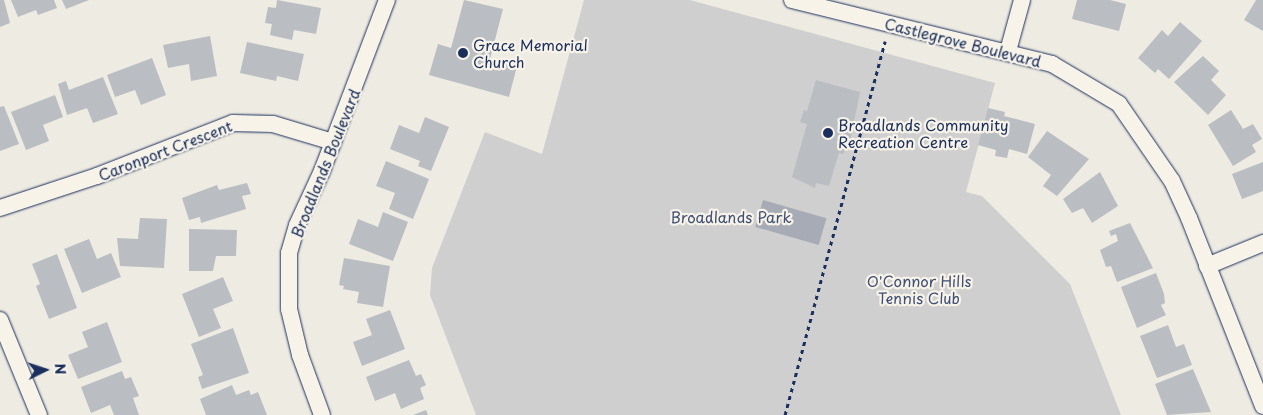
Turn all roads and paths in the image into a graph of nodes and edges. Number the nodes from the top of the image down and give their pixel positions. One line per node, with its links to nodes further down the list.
1 (387, 0): 6 (street, Broadlands Boulevard)
2 (792, 0): 4 (street, Castlegrove Boulevard)
3 (1022, 0): 5 (street)
4 (890, 24): 5 (street, Castlegrove Boulevard); 14 (path)
5 (1008, 51): 9 (street, Castlegrove Boulevard)
6 (333, 142): 7 (street, Caronport Crescent); 13 (street, Broadlands Boulevard)
7 (0, 208)
8 (1263, 243): 9 (street)
9 (1207, 266): 11 (street, Castlegrove Boulevard)
10 (0, 320): 12 (street)
11 (1263, 406)
12 (39, 415)
13 (322, 415)
14 (785, 415)

